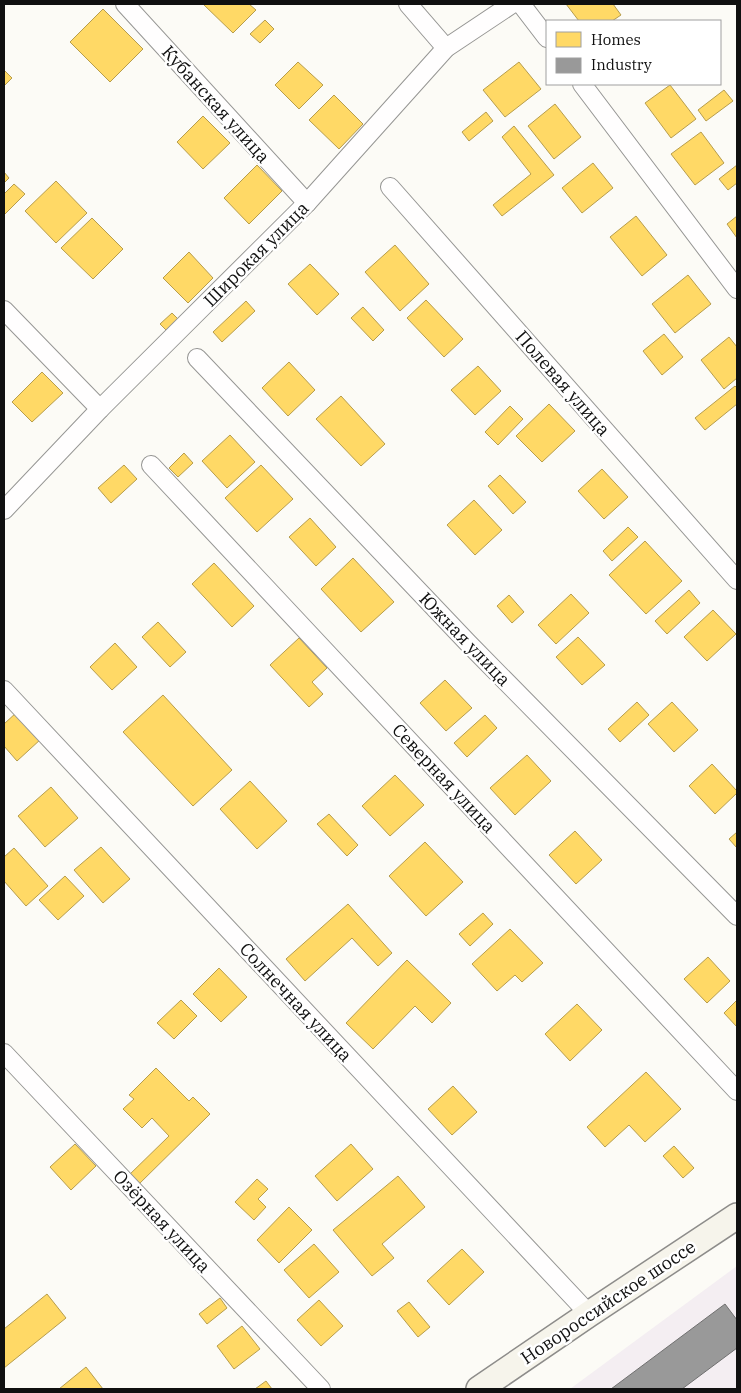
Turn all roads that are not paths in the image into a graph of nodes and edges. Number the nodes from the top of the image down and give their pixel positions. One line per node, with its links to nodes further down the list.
1 (125, 4): 9 (street, Кубанская улица)
2 (408, 4): 6 (street)
3 (512, 4): 6 (street, Широкая улица)
4 (521, 4): 5 (street)
5 (546, 37)
6 (446, 48): 9 (street, Широкая улица)
7 (583, 85): 10 (street)
8 (390, 187): 16 (street, Полевая улица)
9 (307, 203): 13 (street, Широкая улица)
10 (737, 289)
11 (4, 310): 13 (street)
12 (197, 358): 18 (street, Южная улица)
13 (100, 409): 15 (street, Широкая улица)
14 (151, 465): 20 (street, Северная улица)
15 (4, 510)
16 (737, 580)
17 (4, 690): 22 (street, Солнечная улица)
18 (737, 916)
19 (4, 1053): 23 (street, Озёрная улица)
20 (737, 1091)
21 (737, 1216): 22 (main road, Новороссийское шоссе)
22 (588, 1314): 24 (main road, Новороссийское шоссе)
23 (321, 1389)
24 (479, 1389)

